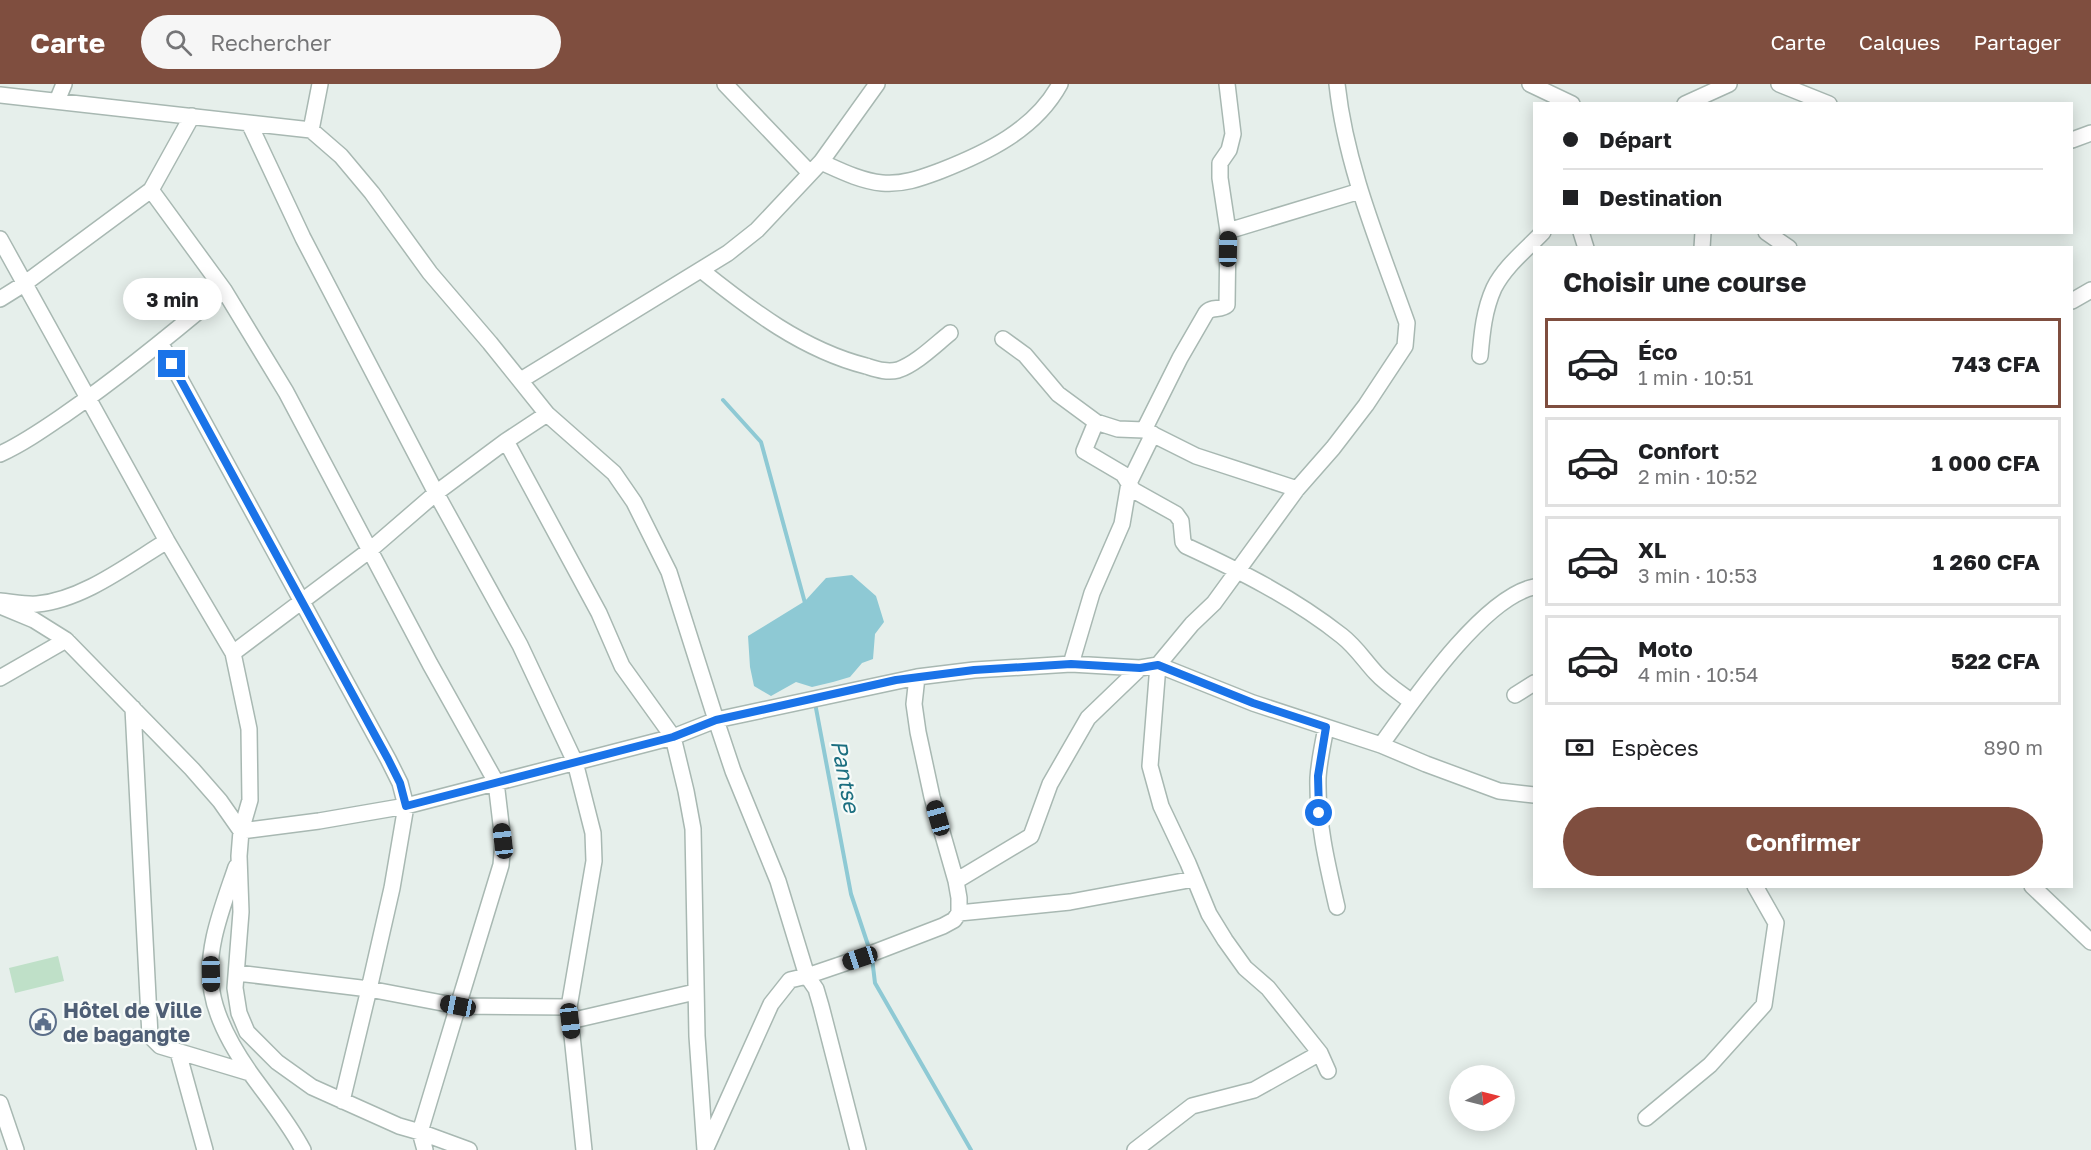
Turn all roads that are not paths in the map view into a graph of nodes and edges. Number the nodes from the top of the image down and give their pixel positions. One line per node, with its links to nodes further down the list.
1 (64, 84): 12 (street)
2 (320, 84): 18 (street)
3 (725, 84): 21 (street)
4 (877, 84): 21 (street)
5 (1060, 84): 21 (street)
6 (1227, 84): 24 (street)
7 (1336, 84): 23 (street)
8 (1728, 84): 14 (street)
9 (1779, 84): 15 (street)
10 (1536, 85): 13 (street)
11 (0, 95): 12 (street)
12 (57, 101): 16 (street)
13 (1568, 102)
14 (1688, 102)
15 (1824, 102)
16 (192, 116): 17 (street); 22 (street)
17 (249, 123): 18 (street); 48 (street)
18 (311, 130): 39 (street)
19 (2091, 133): 20 (street)
20 (2073, 140)
21 (816, 168): 29 (street)
22 (151, 190): 30 (street); 31 (street)
23 (1360, 190): 24 (street); 47 (street)
24 (1228, 231): 43 (street)
25 (1541, 234): 38 (street)
26 (1769, 238): 28 (street)
27 (0, 239): 30 (street)
28 (1785, 246)
29 (701, 270): 35 (street); 39 (street)
30 (24, 284): 33 (street); 40 (street)
31 (224, 290): 37 (street); 50 (street)
32 (2091, 290): 34 (street)
33 (0, 299)
34 (2073, 300)
35 (950, 333)
36 (1003, 339): 42 (street)
37 (161, 344): 40 (street); 53 (street)
38 (1480, 356)
39 (520, 380): 41 (street)
40 (88, 399): 45 (street); 49 (street)
41 (547, 414): 44 (street); 66 (street)
42 (1096, 422): 43 (street); 46 (street)
43 (1148, 432): 46 (street); 47 (street)
44 (506, 441): 48 (street); 68 (street)
45 (0, 454)
46 (1129, 483): 51 (street); 57 (street)
47 (1297, 489): 51 (street)
48 (436, 494): 50 (street); 70 (street)
49 (167, 541): 54 (street); 56 (street)
50 (370, 550): 53 (street); 71 (street)
51 (1239, 571): 58 (street); 64 (street)
52 (1533, 587): 64 (street)
53 (302, 601): 56 (street); 73 (street)
54 (0, 604): 55 (street)
55 (66, 640): 61 (street); 65 (street)
56 (232, 653): 74 (street)
57 (1071, 664): 59 (street); 60 (street)
58 (1158, 665): 59 (street); 67 (street); 76 (street)
59 (1140, 668): 77 (street)
60 (917, 676): 66 (street); 77 (street)
61 (0, 678)
62 (1533, 684): 63 (street)
63 (1515, 695)
64 (1412, 702): 69 (street)
65 (133, 708): 74 (street); 89 (street)
66 (716, 720): 68 (street); 84 (street)
67 (1326, 727): 69 (street); 80 (street)
68 (673, 737): 70 (street); 86 (street)
69 (1382, 745): 72 (street)
70 (575, 762): 71 (street); 88 (street)
71 (496, 782): 73 (street); 87 (street)
72 (1533, 795)
73 (406, 806): 74 (street); 85 (street)
74 (241, 831): 75 (street)
75 (239, 856): 83 (street); 92 (street)
76 (1194, 879): 81 (street); 90 (street)
77 (956, 881): 81 (street)
78 (1756, 888): 95 (street)
79 (2034, 888): 82 (street)
80 (1337, 907)
81 (959, 913): 84 (street)
82 (2091, 942)
83 (237, 973): 85 (street); 93 (street)
84 (807, 976): 97 (street); 104 (street)
85 (369, 989): 87 (street); 93 (street)
86 (695, 992): 88 (street); 97 (street)
87 (458, 1006): 88 (street); 96 (street)
88 (570, 1014): 103 (street)
89 (178, 1052): 92 (street); 99 (street)
90 (1320, 1053): 91 (street); 105 (street)
91 (1328, 1071)
92 (250, 1073): 100 (street)
93 (342, 1101): 96 (street)
94 (0, 1103): 98 (street)
95 (1646, 1118)
96 (420, 1132): 101 (street); 102 (street)
97 (706, 1149)
98 (16, 1150)
99 (205, 1150)
100 (303, 1150)
101 (424, 1150)
102 (469, 1150)
103 (584, 1150)
104 (858, 1150)
105 (1135, 1150)

